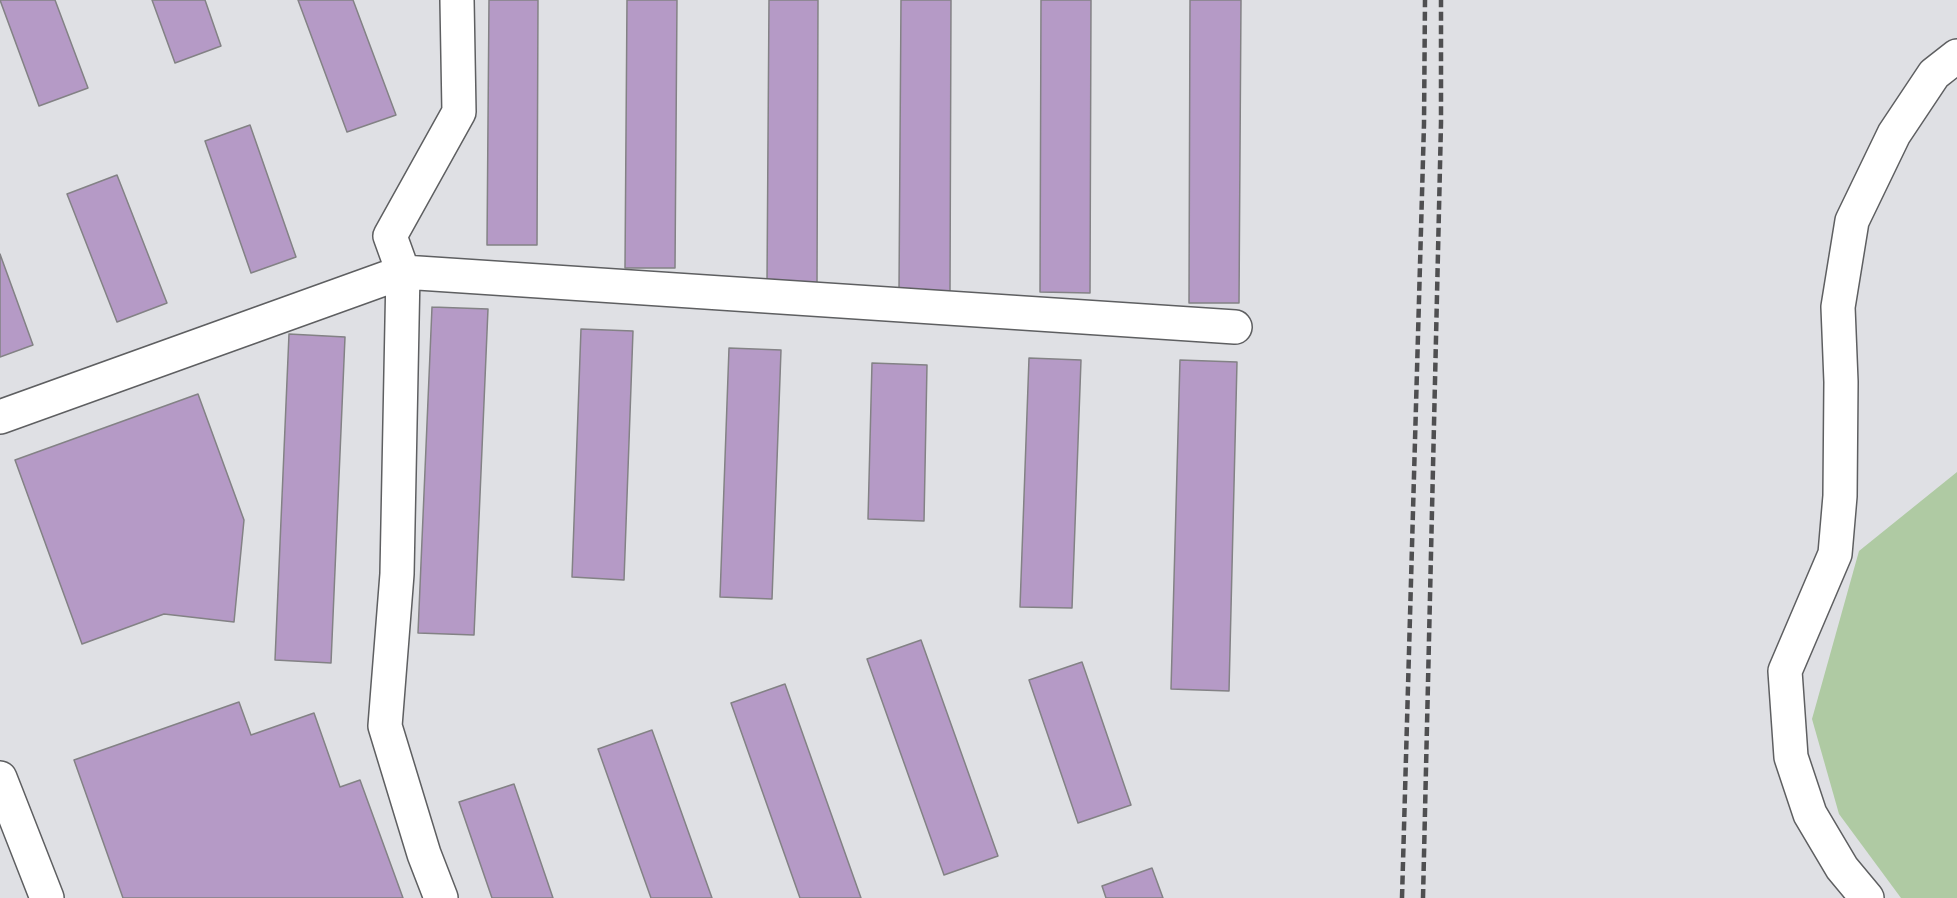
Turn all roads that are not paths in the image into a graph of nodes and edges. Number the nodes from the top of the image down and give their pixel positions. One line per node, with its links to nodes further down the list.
1 (457, 0): 3 (street)
2 (1957, 56): 9 (street)
3 (403, 272): 4 (street); 5 (street); 8 (street)
4 (1235, 327)
5 (0, 417)
6 (0, 778): 7 (street)
7 (47, 898)
8 (441, 898)
9 (1867, 898)

